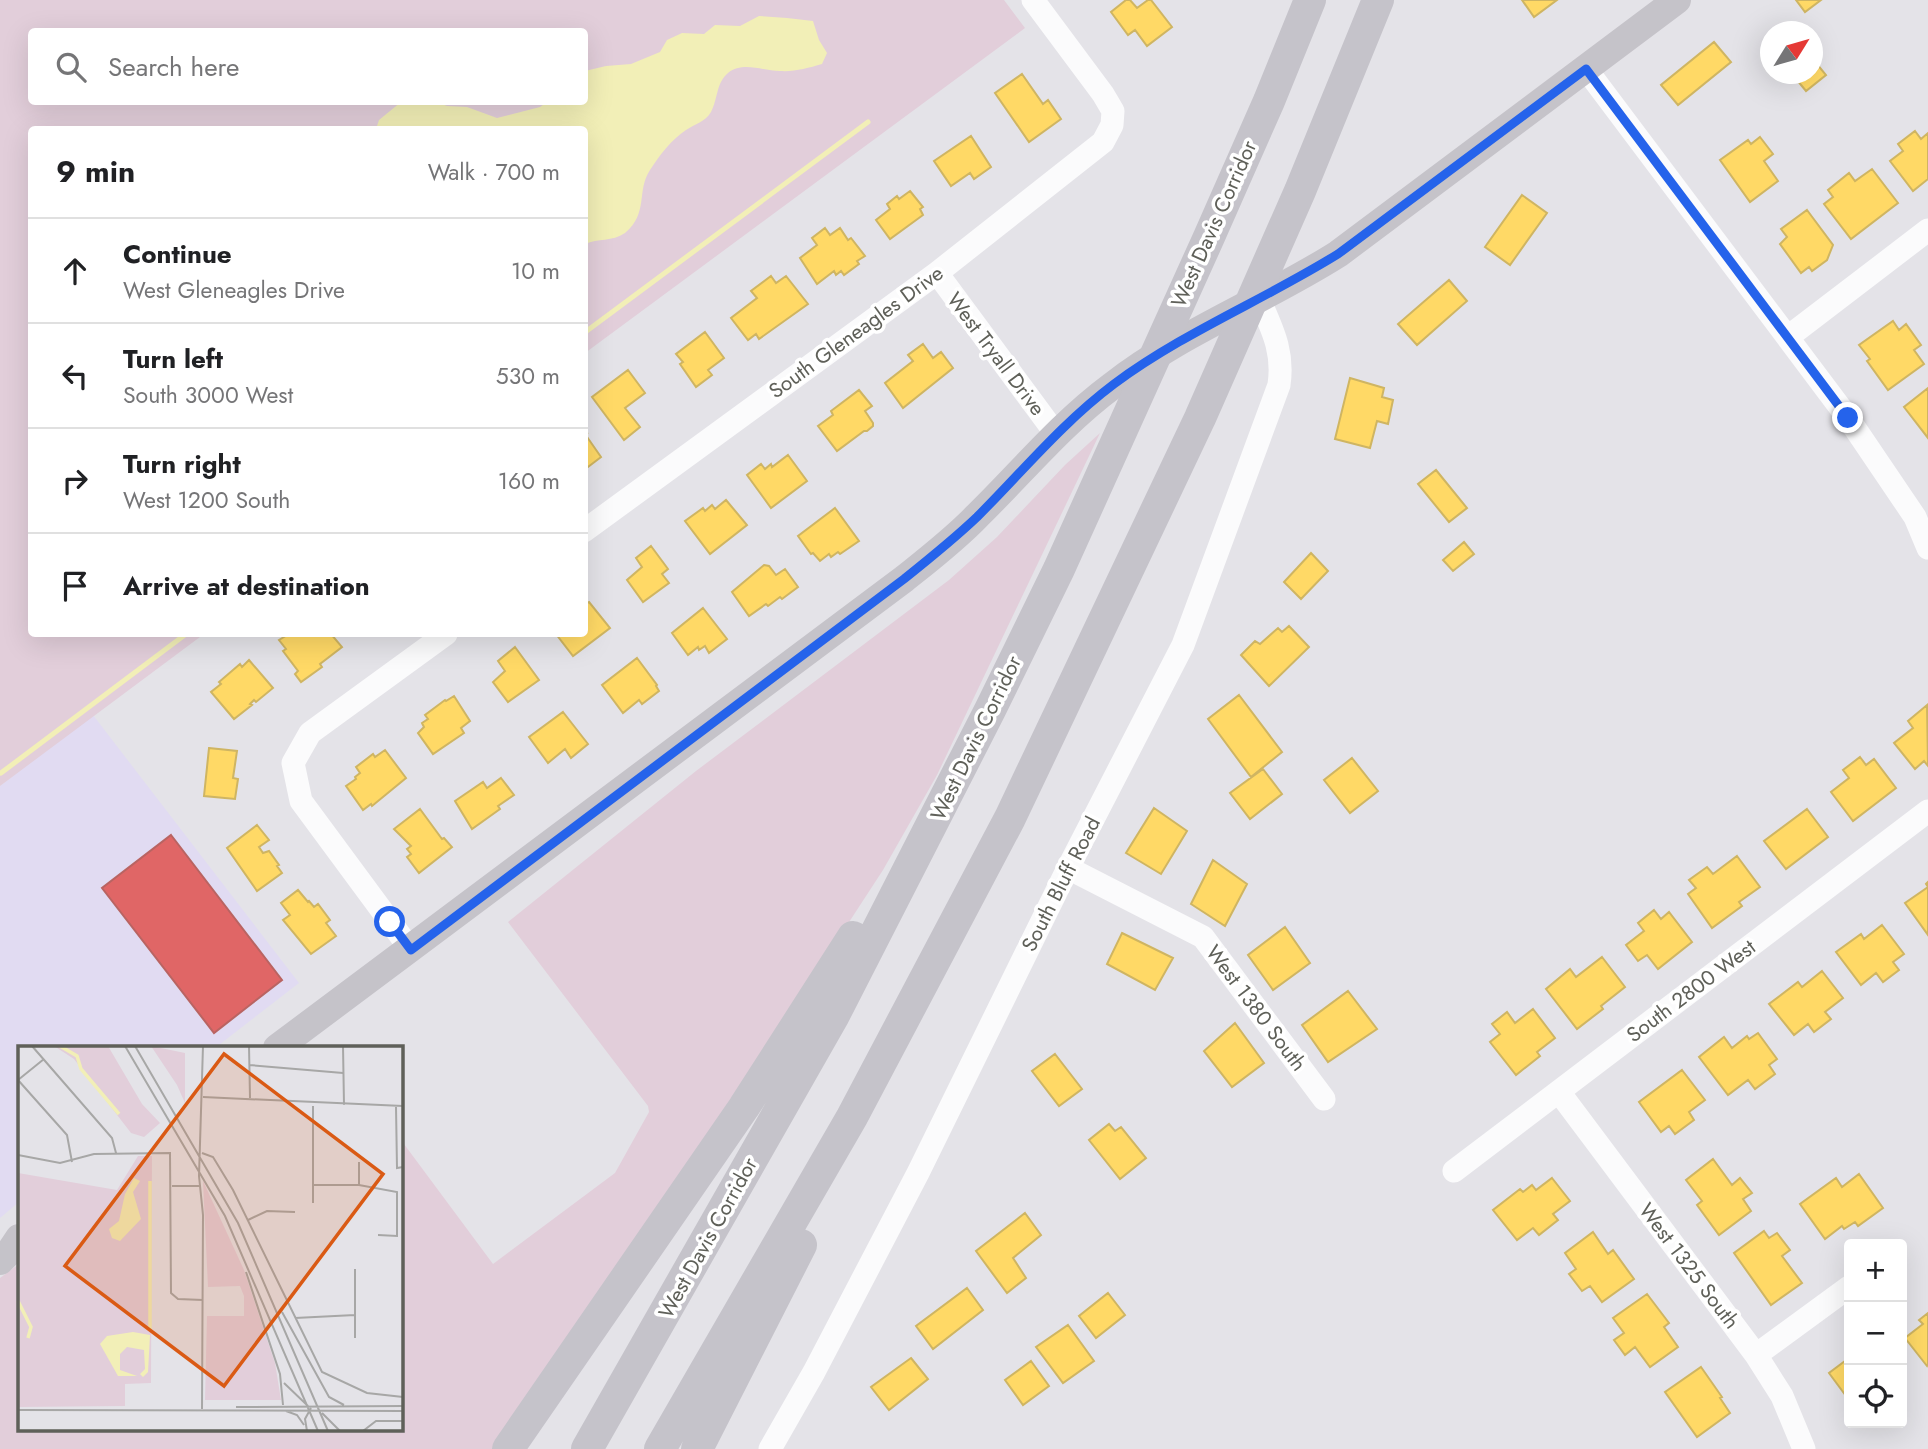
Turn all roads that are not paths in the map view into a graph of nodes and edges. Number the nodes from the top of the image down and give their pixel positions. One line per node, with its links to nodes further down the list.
1 (1033, 0): 7 (street, South Gleneagles Drive)
2 (1310, 0): 15 (highway, West Davis Corridor)
3 (1378, 0): 16 (highway)
4 (1677, 0): 5 (main road)
5 (1586, 69): 8 (main road); 9 (street)
6 (1928, 230): 9 (street)
7 (937, 273): 10 (street, West Tryall Drive); 11 (street, South Gleneagles Drive)
8 (1259, 299): 10 (main road); 17 (street, South Bluff Road)
9 (1787, 337): 12 (street)
10 (1056, 434): 18 (main road)
11 (588, 528)
12 (1928, 548)
13 (442, 637): 18 (street)
14 (1928, 811): 20 (street, South 2800 West)
15 (933, 825): 29 (highway); 30 (highway, West Davis Corridor)
16 (983, 867): 31 (highway); 32 (highway)
17 (1068, 868): 21 (street, West 1380 South); 33 (street, South Bluff Road)
18 (411, 950): 19 (main road)
19 (280, 1046)
20 (1559, 1092): 22 (street, South 2800 West); 28 (street, West 1325 South)
21 (1324, 1099)
22 (1454, 1171)
23 (18, 1236): 25 (main road)
24 (18, 1238): 26 (main road)
25 (0, 1243)
26 (0, 1261)
27 (1844, 1291): 28 (street)
28 (1756, 1355): 34 (street, West 1325 South)
29 (508, 1449)
30 (587, 1449)
31 (660, 1449)
32 (697, 1449)
33 (770, 1449)
34 (1804, 1449)

